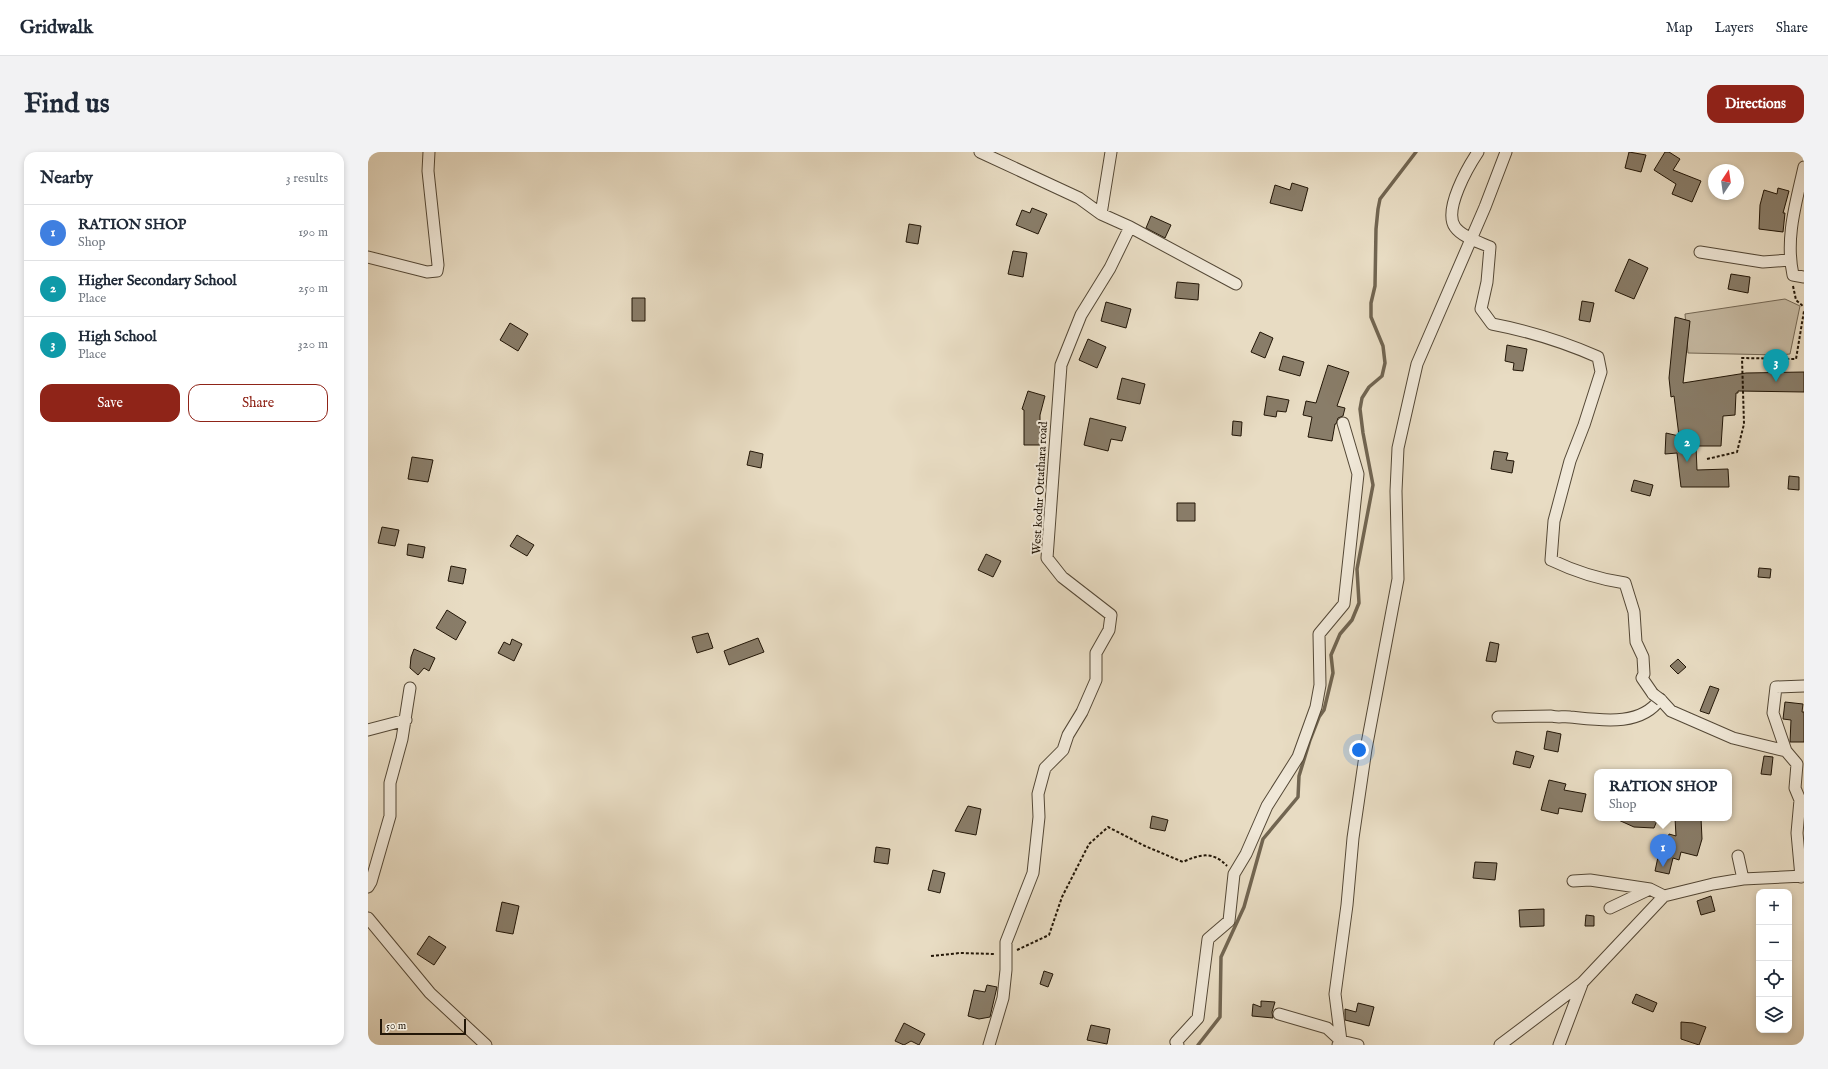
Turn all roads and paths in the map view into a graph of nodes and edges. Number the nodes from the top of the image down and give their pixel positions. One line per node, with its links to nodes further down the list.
1 (429, 152): 11 (street)
2 (980, 152): 7 (street)
3 (1111, 152): 7 (street)
4 (1478, 152): 9 (street)
5 (1506, 152): 9 (street)
6 (1804, 167): 12 (street)
7 (1101, 214): 8 (street)
8 (1130, 227): 14 (street); 36 (street, West kodur Ottathara road)
9 (1472, 238): 21 (street); 40 (street)
10 (1700, 252): 12 (street)
11 (368, 257)
12 (1790, 260): 13 (street)
13 (1799, 276): 15 (path)
14 (1236, 284)
15 (1804, 307)
16 (1804, 311): 18 (path)
17 (1343, 423): 27 (street)
18 (1707, 459)
19 (1804, 686): 25 (street)
20 (410, 688): 23 (street)
21 (1658, 698): 22 (street); 25 (street)
22 (1498, 716)
23 (406, 720): 24 (street); 31 (street)
24 (368, 730)
25 (1786, 751): 28 (street)
26 (1738, 856): 29 (street)
27 (1234, 874): 36 (path); 43 (street)
28 (1802, 877): 29 (street)
29 (1743, 878): 33 (street)
30 (1573, 881): 32 (street)
31 (368, 887)
32 (1650, 888): 33 (street); 34 (street)
33 (1664, 896): 38 (street)
34 (1610, 908)
35 (368, 918): 41 (street)
36 (1006, 955): 37 (path); 42 (street, West kodur Ottathara road)
37 (931, 956)
38 (1582, 983): 45 (street); 46 (street)
39 (1279, 1014): 40 (street)
40 (1340, 1043): 44 (street)
41 (486, 1045)
42 (989, 1045)
43 (1178, 1045)
44 (1358, 1045)
45 (1500, 1045)
46 (1559, 1045)

